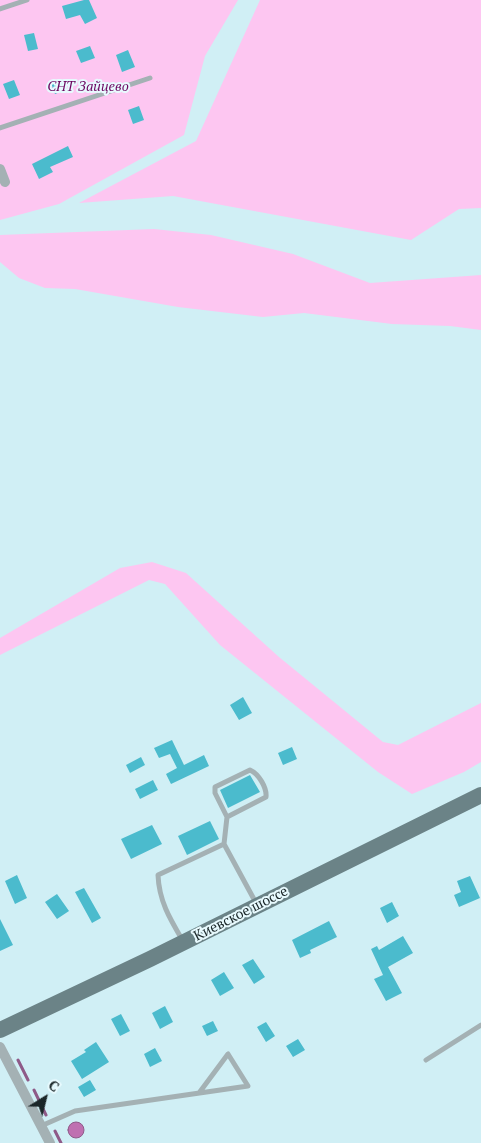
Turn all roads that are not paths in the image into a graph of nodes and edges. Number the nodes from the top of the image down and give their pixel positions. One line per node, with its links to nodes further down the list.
1 (27, 0): 2 (lane)
2 (0, 9)
3 (150, 78): 4 (lane)
4 (0, 128)
5 (0, 169): 6 (street)
6 (5, 182)
7 (477, 798): 10 (main road, Киевское шоссе)
8 (227, 817): 8 (lane); 9 (lane)
9 (224, 844): 10 (lane); 11 (lane)
10 (257, 906): 11 (main road, Киевское шоссе)
11 (183, 942): 13 (main road, Киевское шоссе)
12 (481, 1025): 15 (lane)
13 (0, 1030)
14 (0, 1047): 17 (street)
15 (426, 1060)
16 (199, 1093): 16 (lane); 17 (lane)
17 (42, 1126): 18 (street)
18 (50, 1143)

